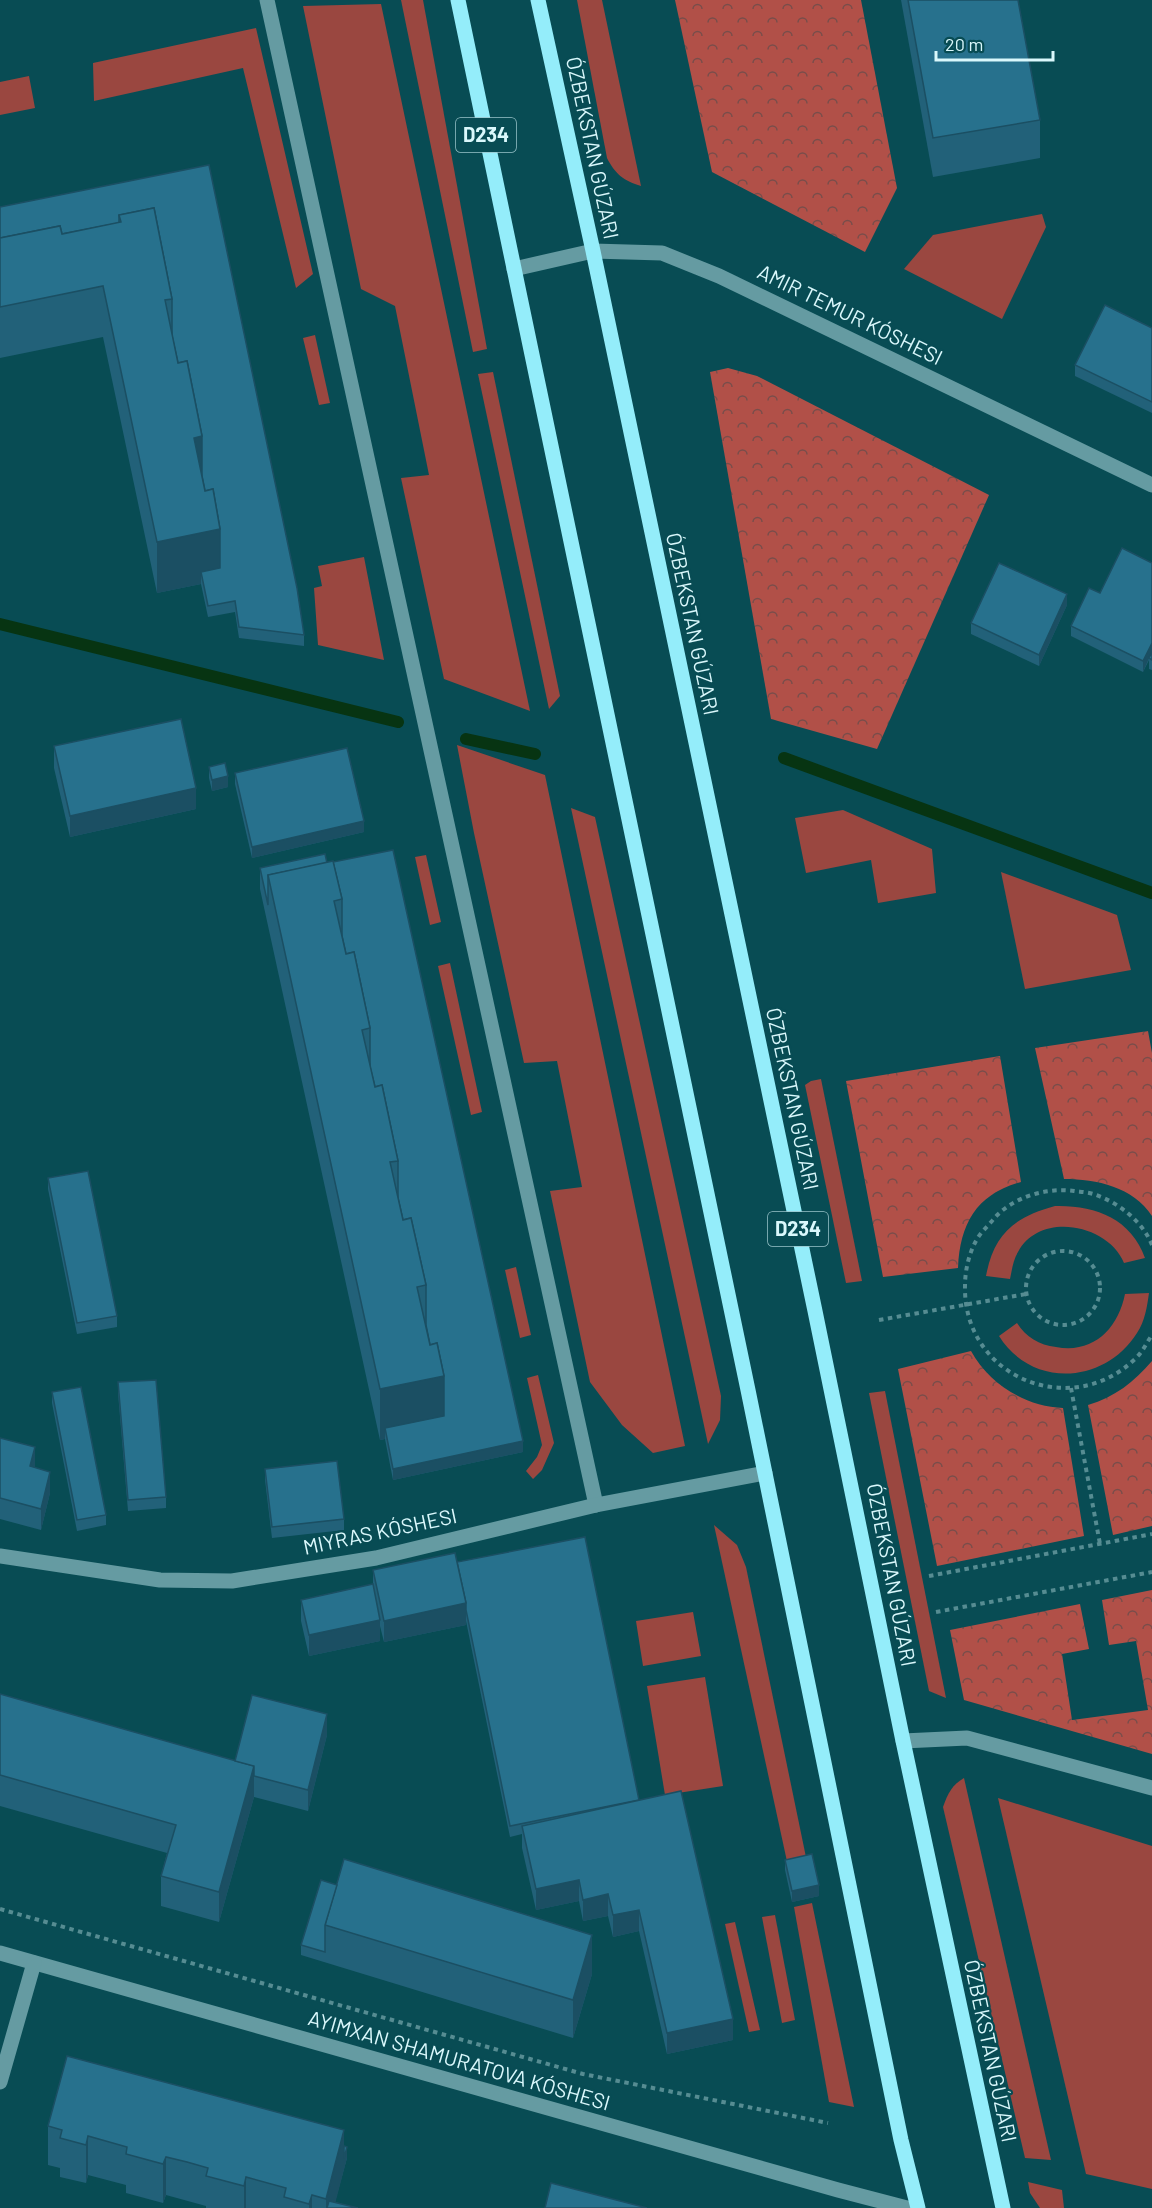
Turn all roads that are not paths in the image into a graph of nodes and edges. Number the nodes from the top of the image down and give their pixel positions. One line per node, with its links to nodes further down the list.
1 (267, 0): 8 (street)
2 (458, 0): 5 (main road, D234)
3 (538, 0): 4 (main road, D234)
4 (593, 251): 5 (street, AMIR TEMUR KÓSHESI); 6 (street, AMIR TEMUR KÓSHESI); 10 (main road, D234)
5 (514, 269): 7 (main road, D234)
6 (1152, 485)
7 (765, 1473): 8 (street, MIYRAS KÓSHESI); 16 (main road, D234)
8 (596, 1505): 9 (street, MIYRAS KÓSHESI)
9 (0, 1556)
10 (903, 1741): 11 (street); 17 (main road, D234)
11 (1152, 1788)
12 (0, 1953): 13 (street)
13 (34, 1963): 14 (street); 15 (street)
14 (0, 2082)
15 (907, 2208)
16 (918, 2208)
17 (1003, 2208)

